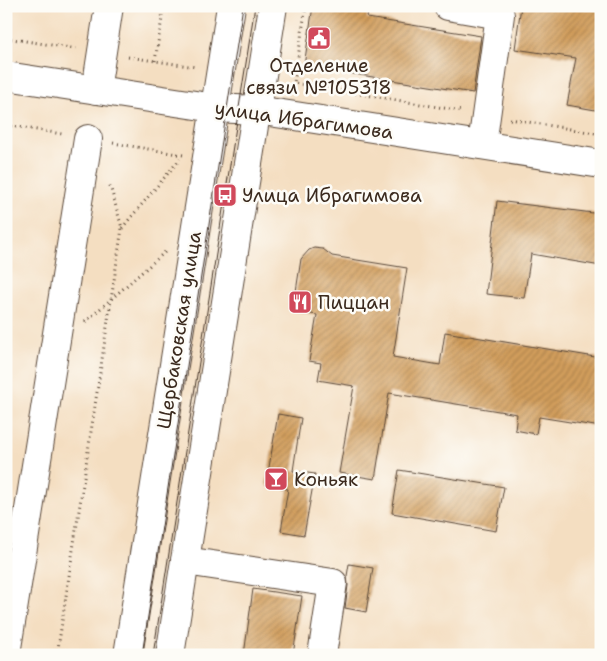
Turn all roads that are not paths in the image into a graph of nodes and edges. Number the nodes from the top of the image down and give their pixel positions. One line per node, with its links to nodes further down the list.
1 (109, 6): 6 (main road)
2 (231, 6): 7 (main road, Щербаковская улица)
3 (273, 6): 8 (main road)
4 (448, 6): 10 (main road)
5 (6, 76): 6 (main road, улица Ибрагимова)
6 (96, 90): 7 (main road, улица Ибрагимова)
7 (215, 108): 8 (main road, улица Ибрагимова); 14 (main road, Щербаковская улица)
8 (256, 110): 10 (main road, улица Ибрагимова); 12 (main road)
9 (88, 139): 13 (main road)
10 (482, 145): 11 (main road, улица Ибрагимова)
11 (601, 164)
12 (185, 561): 15 (main road); 16 (main road)
13 (6, 654)
14 (128, 655)
15 (170, 655)
16 (322, 655)

